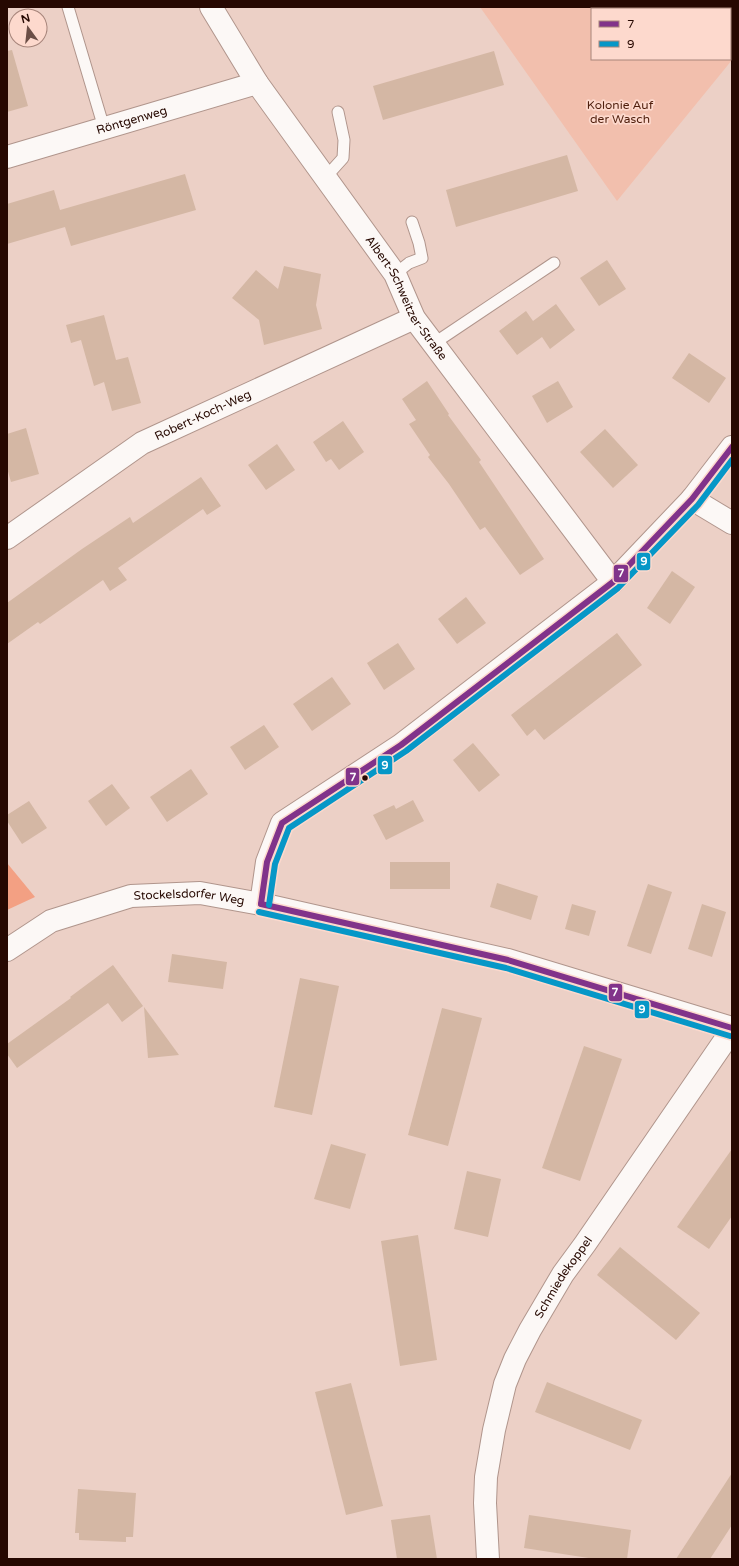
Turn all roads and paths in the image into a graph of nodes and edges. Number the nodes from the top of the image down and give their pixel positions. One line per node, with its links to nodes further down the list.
1 (68, 7): 5 (lane)
2 (211, 7): 3 (street, Albert-Schweitzer-Straße)
3 (257, 83): 5 (street, Röntgenweg); 7 (street, Albert-Schweitzer-Straße)
4 (338, 112): 7 (lane)
5 (104, 128): 6 (street, Röntgenweg)
6 (7, 157)
7 (326, 178): 10 (street, Albert-Schweitzer-Straße)
8 (412, 222): 10 (lane)
9 (554, 263): 12 (lane)
10 (395, 274): 11 (street, Albert-Schweitzer-Straße)
11 (414, 318): 12 (street, Albert-Schweitzer-Straße); 16 (street, Robert-Koch-Weg)
12 (434, 344): 17 (street, Albert-Schweitzer-Straße)
13 (732, 447): 14 (street, Stockelsdorfer Weg)
14 (692, 500): 15 (street); 17 (street, Stockelsdorfer Weg)
15 (732, 523)
16 (7, 538)
17 (613, 582): 18 (street, Stockelsdorfer Weg)
18 (261, 904): 19 (street, Stockelsdorfer Weg); 20 (street)
19 (7, 950)
20 (732, 1029): 21 (street, Schmiedekoppel)
21 (488, 1559)

